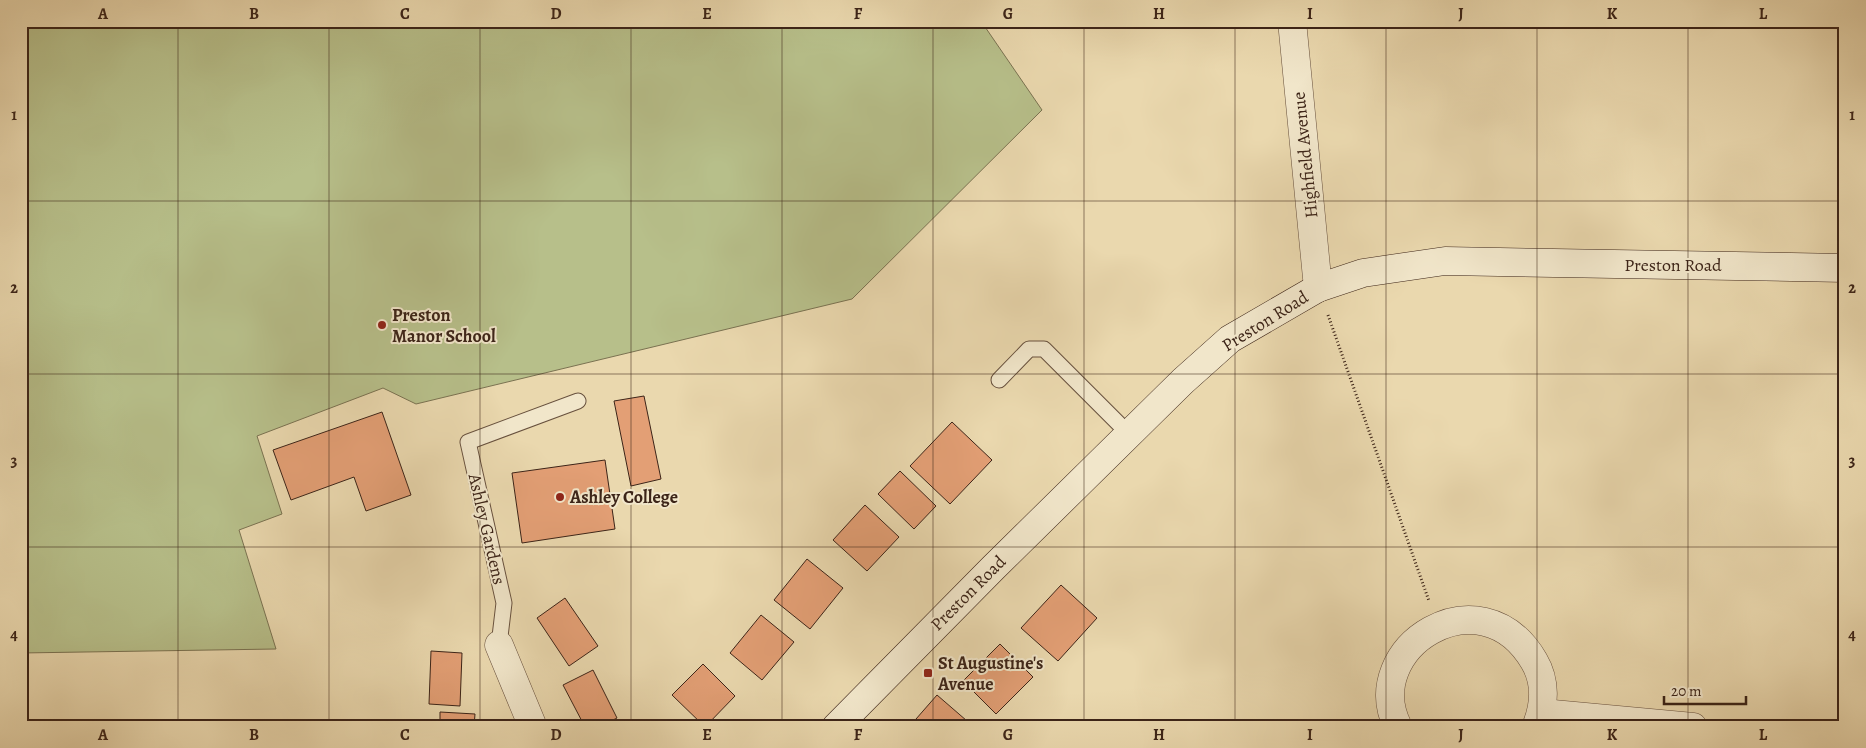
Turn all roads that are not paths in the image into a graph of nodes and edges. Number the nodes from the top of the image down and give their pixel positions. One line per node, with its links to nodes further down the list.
1 (1292, 21): 3 (street, Highfield Avenue)
2 (1845, 268): 3 (street, Preston Road)
3 (1318, 288): 6 (street, Preston Road)
4 (999, 380): 6 (lane)
5 (578, 401): 7 (lane, Ashley Gardens)
6 (1128, 433): 10 (street, Preston Road)
7 (499, 645): 9 (street, Ashley Gardens)
8 (1539, 720): 11 (street); 12 (street)
9 (533, 727)
10 (836, 727)
11 (1398, 727)
12 (1693, 727)

